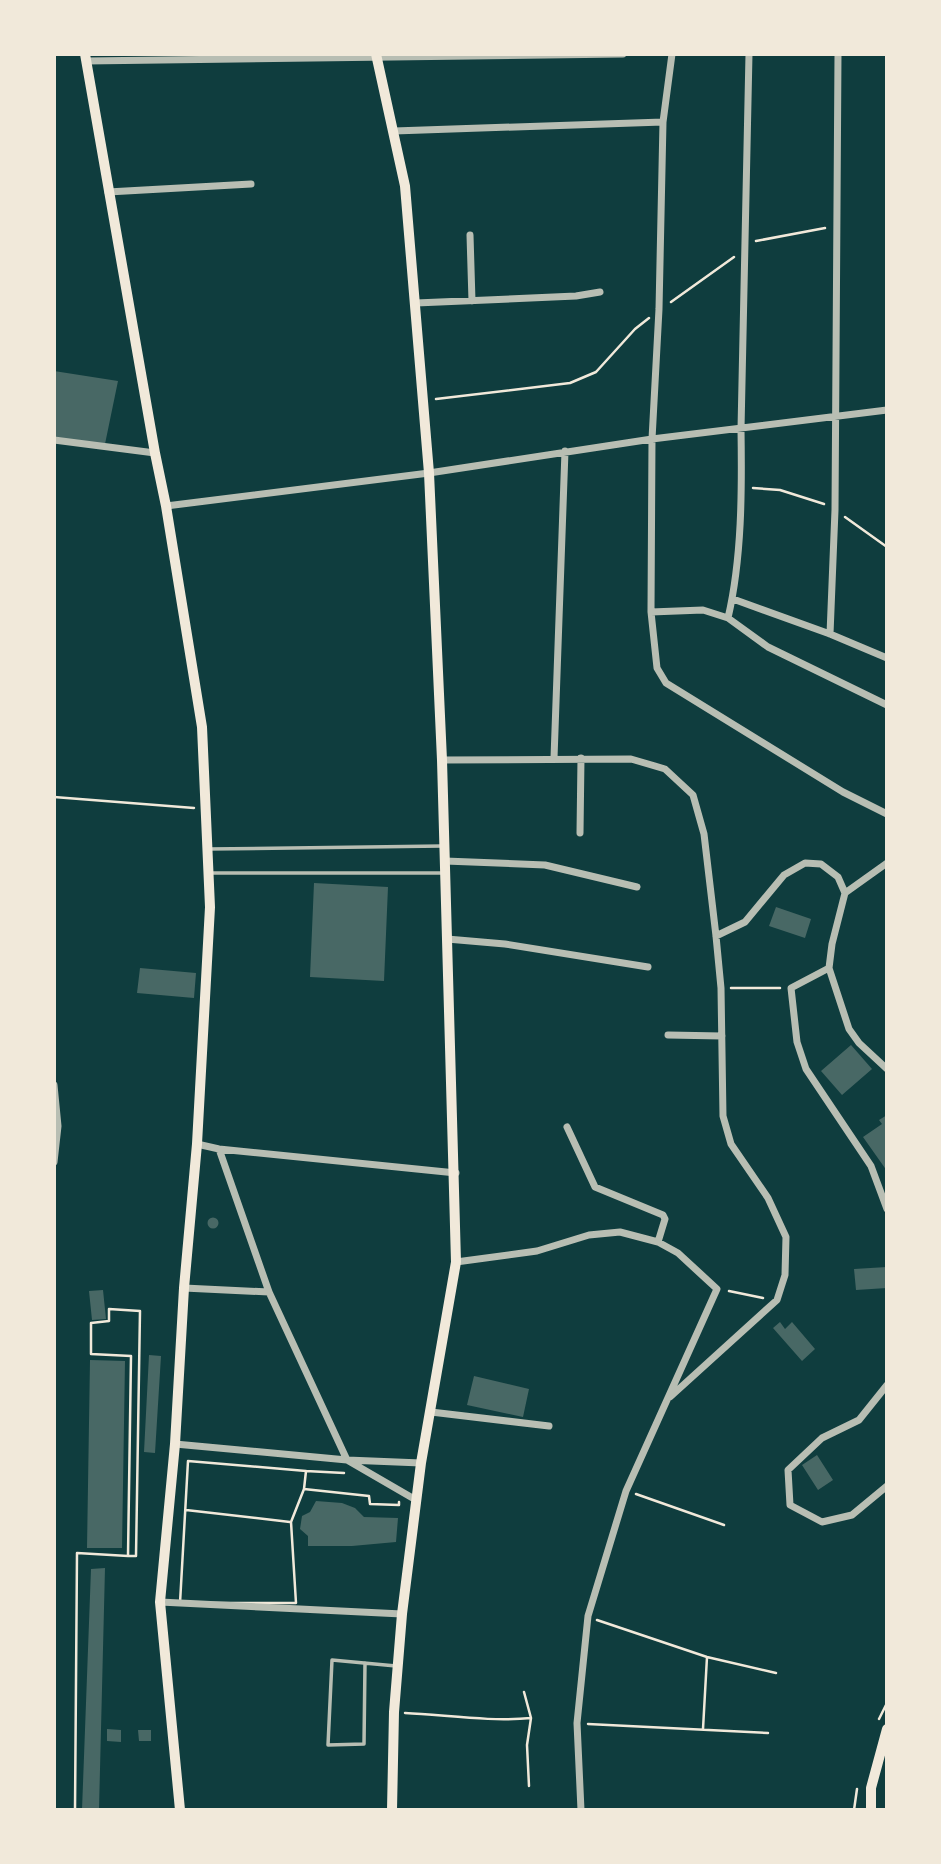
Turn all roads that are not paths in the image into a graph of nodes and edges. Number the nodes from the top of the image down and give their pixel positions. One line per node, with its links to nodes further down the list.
1 (623, 54): 5 (street)
2 (672, 54): 7 (street)
3 (750, 54): 17 (street)
4 (838, 54): 16 (street)
5 (376, 56): 6 (street); 8 (main road)
6 (85, 58): 10 (main road)
7 (663, 122): 8 (street); 18 (street)
8 (394, 131): 14 (main road)
9 (251, 184): 10 (street)
10 (108, 192): 21 (main road)
11 (470, 235): 13 (street)
12 (600, 292): 13 (street)
13 (472, 301): 14 (street)
14 (416, 303): 22 (main road)
15 (887, 410): 16 (street)
16 (835, 416): 17 (street); 27 (street)
17 (741, 429): 18 (street); 24 (street)
18 (652, 439): 20 (street); 25 (street)
19 (54, 440): 21 (street)
20 (565, 451): 22 (street); 30 (street)
21 (155, 453): 23 (main road)
22 (429, 473): 23 (street); 32 (main road)
23 (166, 506): 36 (main road)
24 (733, 599): 26 (street); 27 (street)
25 (651, 612): 26 (street); 33 (street)
26 (728, 618): 29 (street)
27 (830, 634): 28 (street)
28 (887, 658)
29 (887, 705)
30 (554, 758): 31 (street); 32 (street)
31 (581, 758): 34 (street); 43 (street)
32 (442, 760): 35 (main road)
33 (887, 814)
34 (580, 833)
35 (444, 846): 36 (lane); 37 (main road)
36 (208, 849): 39 (main road)
37 (445, 861): 40 (main road); 41 (street)
38 (887, 863): 42 (street)
39 (209, 873): 40 (lane); 52 (main road)
40 (446, 873): 44 (main road)
41 (637, 887)
42 (845, 893): 43 (street); 46 (street)
43 (716, 936): 48 (street)
44 (447, 939): 45 (street); 55 (main road)
45 (648, 967)
46 (829, 968): 49 (street); 56 (street)
47 (668, 1035): 48 (street)
48 (722, 1036): 62 (street)
49 (887, 1069)
50 (54, 1085): 54 (street)
51 (567, 1127): 57 (street)
52 (197, 1144): 53 (street); 59 (main road)
53 (219, 1149): 55 (street); 60 (street)
54 (54, 1162)
55 (456, 1173): 58 (main road)
56 (887, 1209)
57 (658, 1242): 58 (street); 62 (street)
58 (457, 1262): 63 (main road)
59 (184, 1288): 60 (street); 65 (main road)
60 (269, 1292): 66 (street)
61 (887, 1385): 68 (street)
62 (670, 1397): 77 (street)
63 (431, 1412): 64 (street); 67 (main road)
64 (549, 1426)
65 (175, 1444): 66 (street); 70 (main road)
66 (347, 1460): 67 (street); 69 (street)
67 (421, 1463): 69 (main road)
68 (887, 1486)
69 (416, 1500): 71 (main road)
70 (160, 1602): 71 (street); 75 (main road)
71 (402, 1614): 73 (main road)
72 (365, 1663): 72 (lane); 73 (lane)
73 (398, 1666): 76 (main road)
74 (887, 1729): 78 (main road)
75 (180, 1810)
76 (392, 1810)
77 (581, 1810)
78 (871, 1810)

